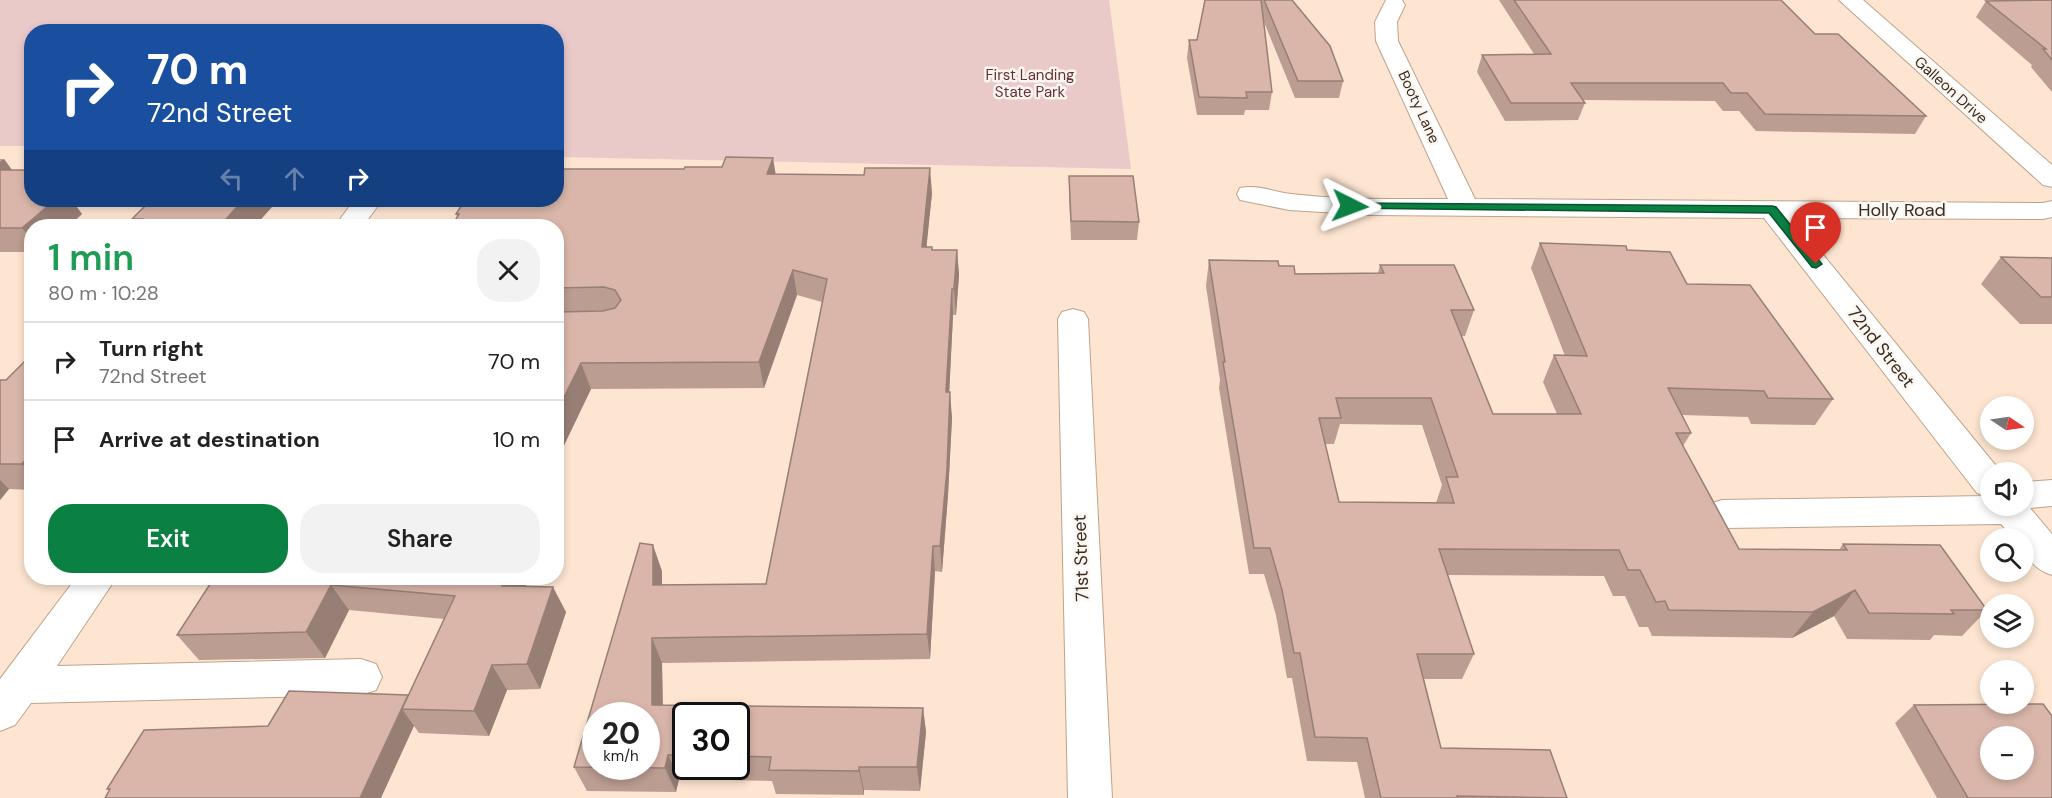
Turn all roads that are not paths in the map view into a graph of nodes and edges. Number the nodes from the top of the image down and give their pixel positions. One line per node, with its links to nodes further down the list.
1 (1850, 0): 3 (street, Galleon Drive)
2 (1394, 5): 5 (street, Booty Lane)
3 (2052, 179)
4 (1250, 194): 5 (street, Holly Road)
5 (1466, 208): 7 (street, Holly Road)
6 (2052, 208): 7 (street, Holly Road)
7 (1772, 209): 9 (street, 72nd Street)
8 (1073, 318): 19 (street, 71st Street)
9 (1980, 465)
10 (2052, 493): 11 (street)
11 (2034, 495)
12 (1980, 500): 13 (street)
13 (1722, 514)
14 (2020, 516): 15 (street, 72nd Street)
15 (2052, 560)
16 (92, 585): 18 (street)
17 (361, 677): 18 (street)
18 (10, 698)
19 (1090, 798)

